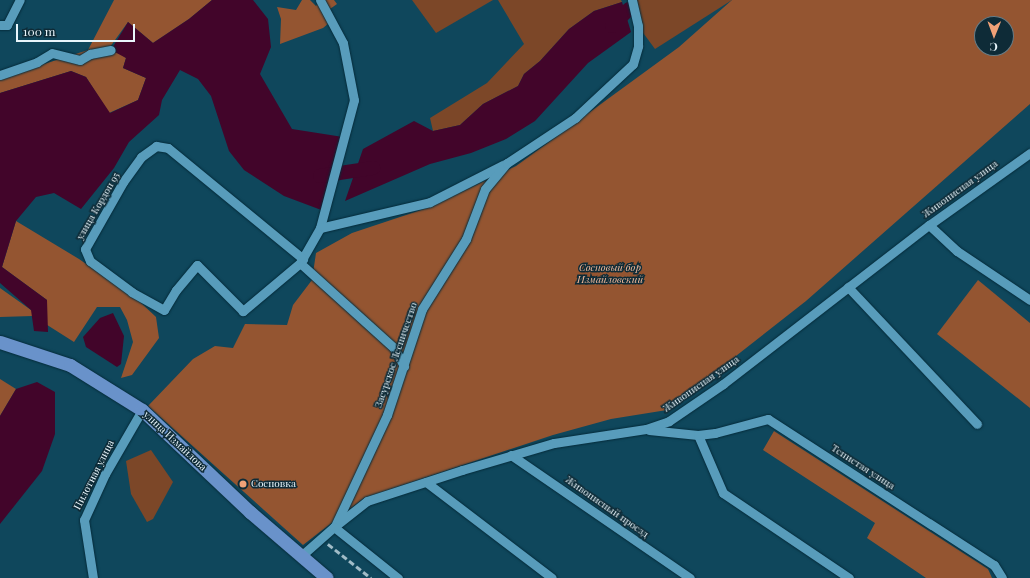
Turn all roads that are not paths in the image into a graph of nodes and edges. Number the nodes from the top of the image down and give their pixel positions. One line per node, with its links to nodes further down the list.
1 (20, 0): 4 (street)
2 (320, 0): 10 (street, улица Кордон 95)
3 (632, 0): 8 (street, Засурское Лесничество)
4 (0, 25)
5 (111, 50): 6 (street)
6 (0, 75)
7 (1030, 153): 9 (street, Живописная улица)
8 (507, 163): 10 (street); 15 (street, Засурское Лесничество)
9 (929, 225): 12 (street, Живописная улица); 13 (street)
10 (320, 228): 11 (street, улица Кордон 95)
11 (301, 261): 11 (street, улица Кордон 95); 15 (street, улица Кордон 95)
12 (848, 287): 17 (street); 18 (street, Живописная улица)
13 (1030, 300)
14 (0, 342): 16 (main road, улица Измайлова)
15 (404, 366): 22 (street, Засурское Лесничество)
16 (142, 410): 23 (main road, улица Измайлова); 25 (street, Пилотная улица)
17 (977, 424)
18 (646, 430): 19 (street, Тенистая улица); 20 (street, Живописная улица)
19 (698, 435): 29 (street); 30 (street, Тенистая улица)
20 (511, 455): 21 (street, Живописная улица); 28 (street, Живописный проезд)
21 (426, 482): 22 (street, Живописная улица); 27 (street)
22 (334, 527): 23 (street, Живописная улица); 26 (street)
23 (301, 556): 24 (main road, улица Измайлова)
24 (323, 576)
25 (93, 578)
26 (398, 578)
27 (552, 578)
28 (690, 578)
29 (849, 578)
30 (1002, 578)

